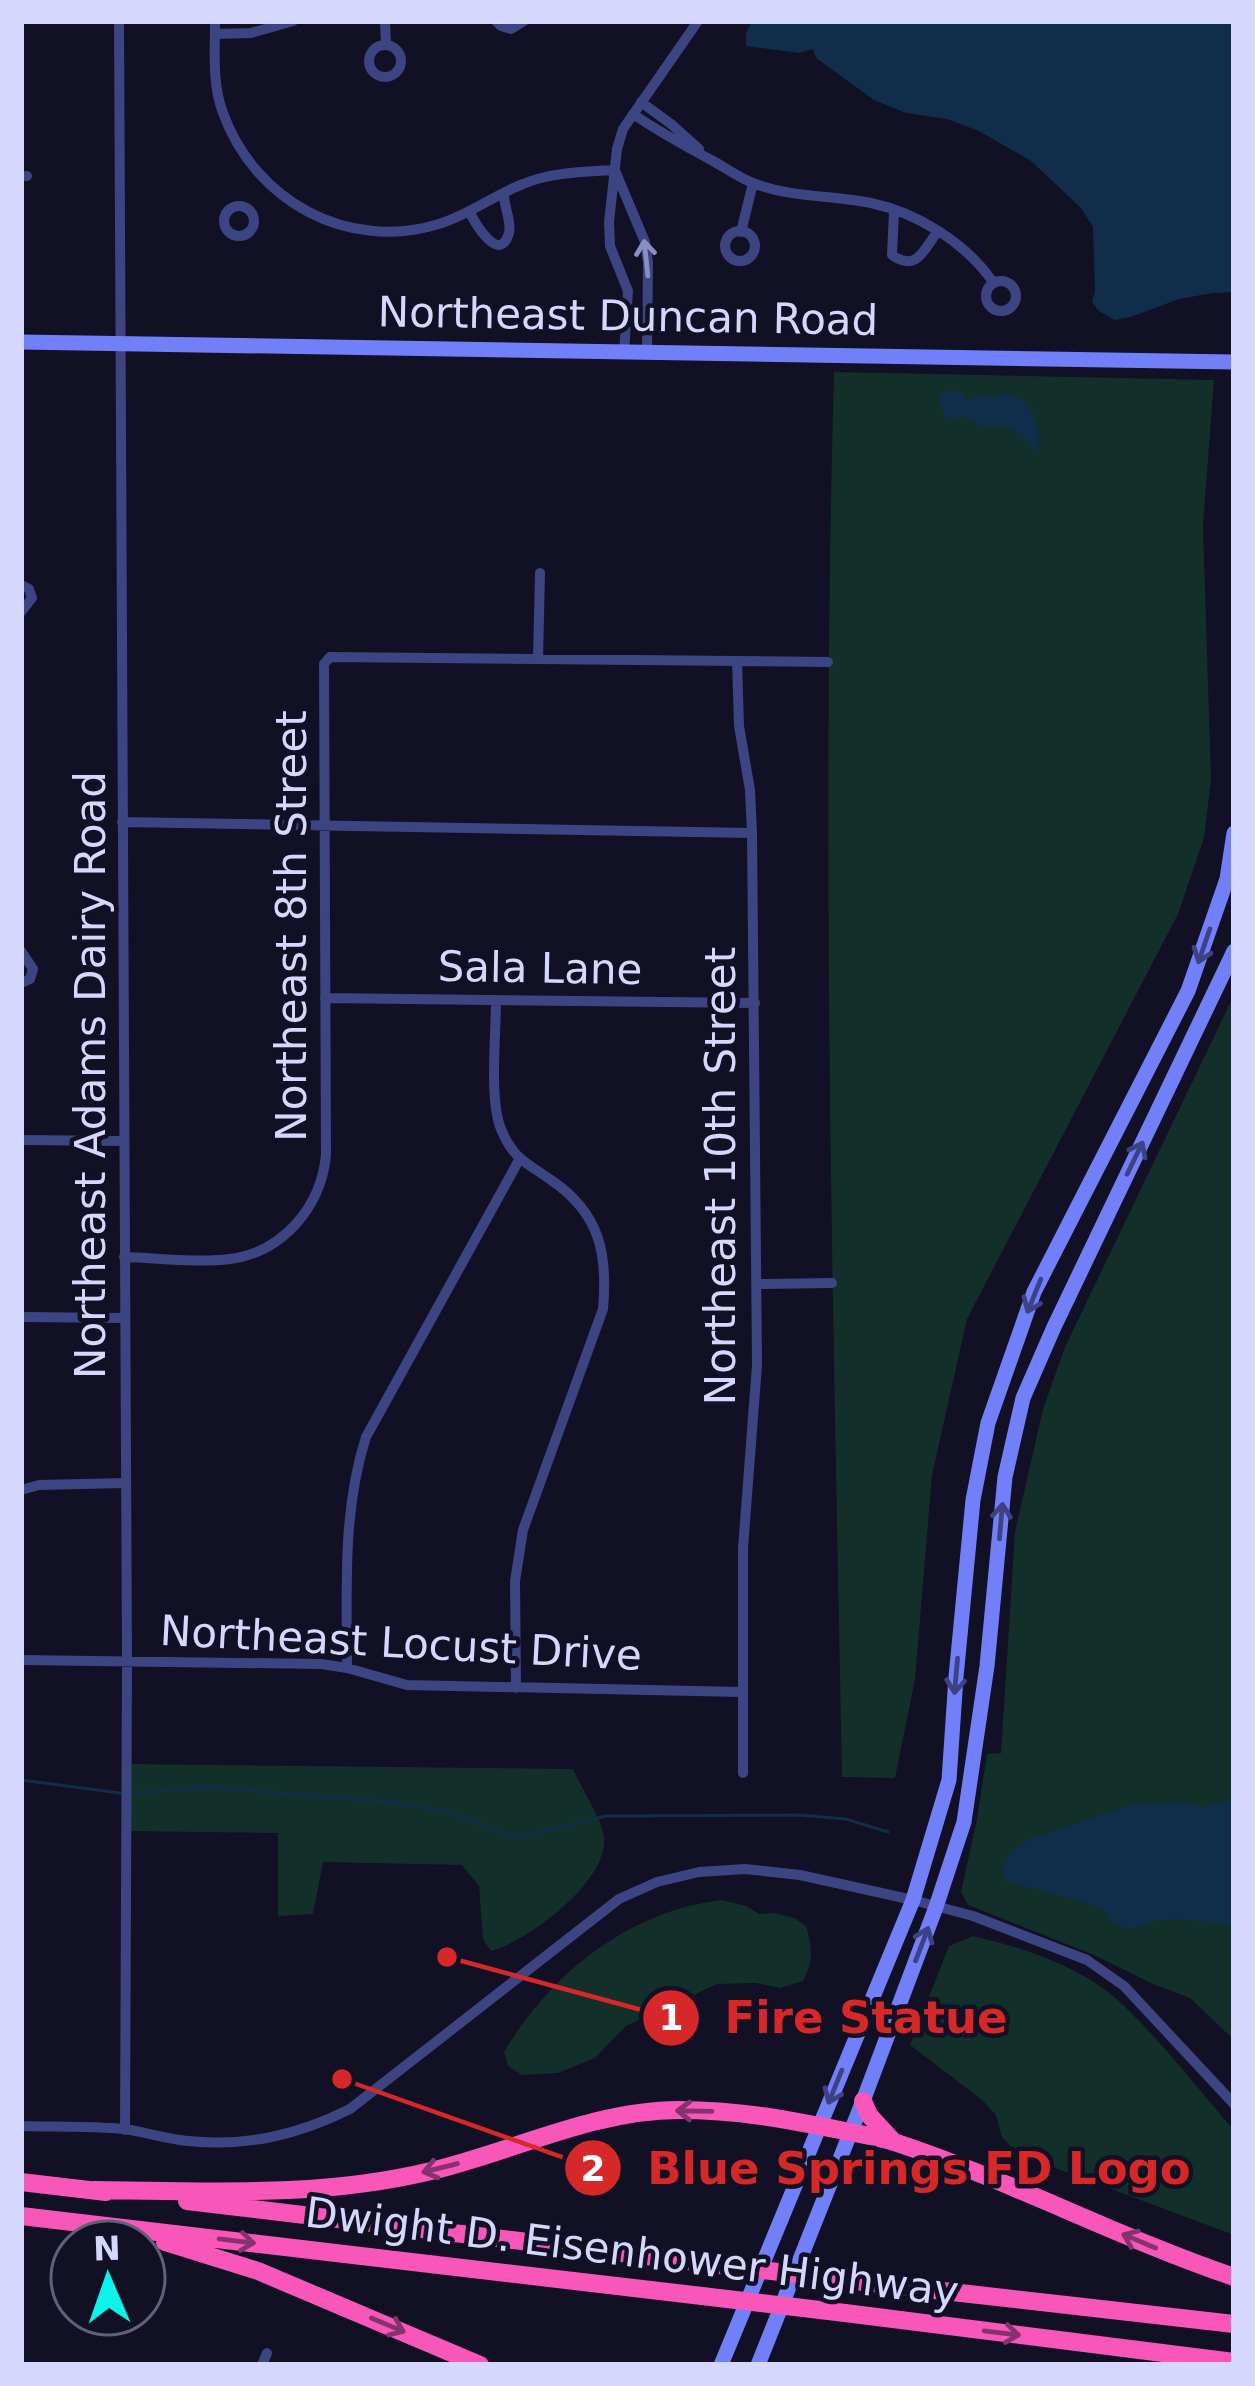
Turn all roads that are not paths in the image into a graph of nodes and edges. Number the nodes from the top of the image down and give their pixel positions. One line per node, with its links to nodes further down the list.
1 (119, 21): 23 (street, Northeast Adams Dairy Road)
2 (292, 21): 7 (street)
3 (385, 21): 8 (street)
4 (496, 21): 5 (street)
5 (524, 21)
6 (698, 21): 9 (street)
7 (215, 28): 14 (street)
8 (386, 45)
9 (641, 102): 10 (street); 11 (street)
10 (633, 114): 11 (street); 12 (street)
11 (710, 159): 13 (street)
12 (614, 170): 15 (street); 24 (street); 25 (street, one-way to 12)
13 (753, 183): 17 (street); 20 (street)
14 (271, 188): 16 (street); 18 (street)
15 (504, 193): 18 (street); 18 (street)
16 (251, 211)
17 (894, 211): 19 (street); 19 (street)
18 (469, 212)
19 (938, 231): 21 (street)
20 (741, 232)
21 (992, 283)
22 (21, 342): 23 (main road, Northeast Duncan Road)
23 (120, 345): 24 (main road, Northeast Duncan Road); 33 (street, Northeast Adams Dairy Road)
24 (624, 352): 25 (main road, Northeast Duncan Road)
25 (647, 353): 26 (main road, Northeast Duncan Road)
26 (1234, 362)
27 (539, 573): 30 (street)
28 (22, 585): 29 (street)
29 (21, 612)
30 (538, 659): 31 (street); 34 (street, Northeast 8th Street)
31 (736, 661): 32 (street); 35 (street, Northeast 10th Street)
32 (828, 662)
33 (122, 822): 34 (street); 44 (street, Northeast Adams Dairy Road)
34 (323, 825): 35 (street); 40 (street, Northeast 8th Street)
35 (752, 833): 42 (street, Northeast 10th Street)
36 (1234, 833): 59 (main road, one-way to 59)
37 (21, 951): 39 (street)
38 (1234, 951): 60 (main road, one-way to 38)
39 (21, 983)
40 (325, 998): 41 (street, Sala Lane); 46 (street, Northeast 8th Street)
41 (496, 1000): 42 (street, Sala Lane); 45 (street)
42 (755, 1004): 48 (street, Northeast 10th Street)
43 (21, 1140): 44 (street)
44 (124, 1141): 46 (street, Northeast Adams Dairy Road)
45 (519, 1160): 55 (street); 56 (street)
46 (124, 1258): 50 (street, Northeast Adams Dairy Road)
47 (832, 1283): 48 (street)
48 (758, 1284): 57 (street, Northeast 10th Street)
49 (21, 1317): 50 (street)
50 (123, 1318): 51 (street, Northeast Adams Dairy Road)
51 (125, 1483): 52 (street); 54 (street, Northeast Adams Dairy Road)
52 (21, 1490)
53 (21, 1660): 54 (street, Northeast Locust Drive)
54 (127, 1661): 55 (street, Northeast Locust Drive); 65 (street, Northeast Adams Dairy Road)
55 (346, 1668): 56 (street, Northeast Locust Drive)
56 (516, 1688): 57 (street, Northeast Locust Drive)
57 (742, 1692): 58 (street, Northeast 10th Street)
58 (743, 1773)
59 (913, 1900): 60 (street); 63 (main road, one-way to 63); 65 (street)
60 (936, 1906): 61 (main road, one-way to 60); 62 (street)
61 (863, 2102): 66 (main road); 67 (highway)
62 (1234, 2104)
63 (820, 2125): 66 (highway); 69 (highway, one-way to 69); 76 (main road)
64 (21, 2126): 65 (street)
65 (125, 2129)
66 (850, 2132): 67 (highway); 77 (main road)
67 (893, 2141): 72 (highway, one-way to 67)
68 (21, 2182): 69 (highway, Dwight D. Eisenhower Highway)
69 (94, 2190): 73 (highway, Dwight D. Eisenhower Highway, bridge)
70 (168, 2234): 74 (highway, Dwight D. Eisenhower Highway, one-way to 74, bridge)
71 (168, 2243): 75 (highway, one-way to 75)
72 (1234, 2276)
73 (1234, 2324)
74 (1234, 2362)
75 (480, 2365)
76 (721, 2365)
77 (758, 2365)

